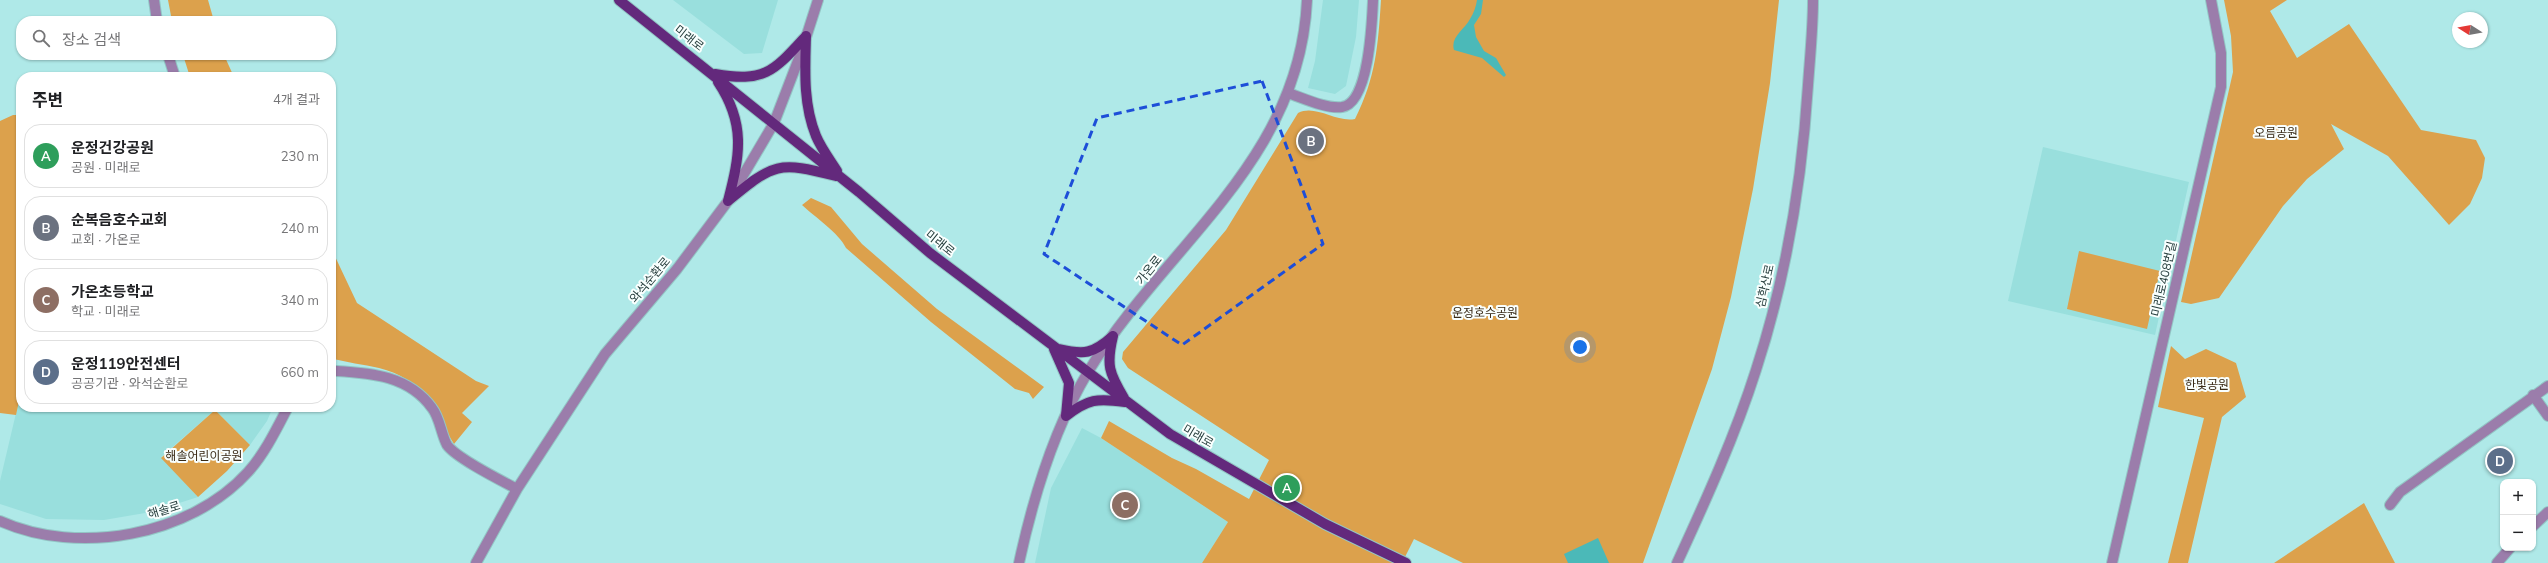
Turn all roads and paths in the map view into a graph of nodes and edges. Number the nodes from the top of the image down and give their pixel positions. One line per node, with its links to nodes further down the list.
1 (154, 0): 8 (street)
2 (619, 0): 12 (main road, 미래로)
3 (818, 0): 9 (street, 와석순환로)
4 (1307, 0): 13 (street, 가온로)
5 (1373, 0): 13 (street)
6 (1813, 0): 36 (street, 심학산로)
7 (2212, 0): 37 (street, 미래로408번길)
8 (156, 16)
9 (806, 36): 12 (main road); 14 (street, 와석순환로); 15 (main road)
10 (170, 60): 11 (street)
11 (173, 72)
12 (713, 73): 14 (main road, 미래로); 16 (main road)
13 (1288, 93): 17 (street, 가온로)
14 (774, 123): 15 (main road, 미래로); 16 (street, 와석순환로)
15 (841, 177): 16 (main road); 18 (main road, 미래로)
16 (728, 201): 27 (street, 와석순환로)
17 (1113, 336): 18 (main road); 20 (street, 가온로); 23 (main road)
18 (1053, 347): 20 (main road, 미래로); 25 (main road)
19 (336, 370): 27 (street)
20 (1088, 373): 23 (main road, 미래로); 25 (street, 가온로)
21 (2548, 386): 22 (street)
22 (2533, 395): 26 (street); 28 (street)
23 (1127, 402): 25 (main road); 33 (main road, 미래로)
24 (285, 412): 30 (street, 해솔로)
25 (1066, 416): 35 (street, 가온로)
26 (2548, 416)
27 (517, 489): 34 (street, 와석순환로)
28 (2390, 505)
29 (2548, 512): 31 (street)
30 (0, 522)
31 (2536, 523)
32 (2507, 551): 38 (street)
33 (1405, 562)
34 (476, 563)
35 (1019, 563)
36 (1677, 563)
37 (2112, 563)
38 (2497, 563)

